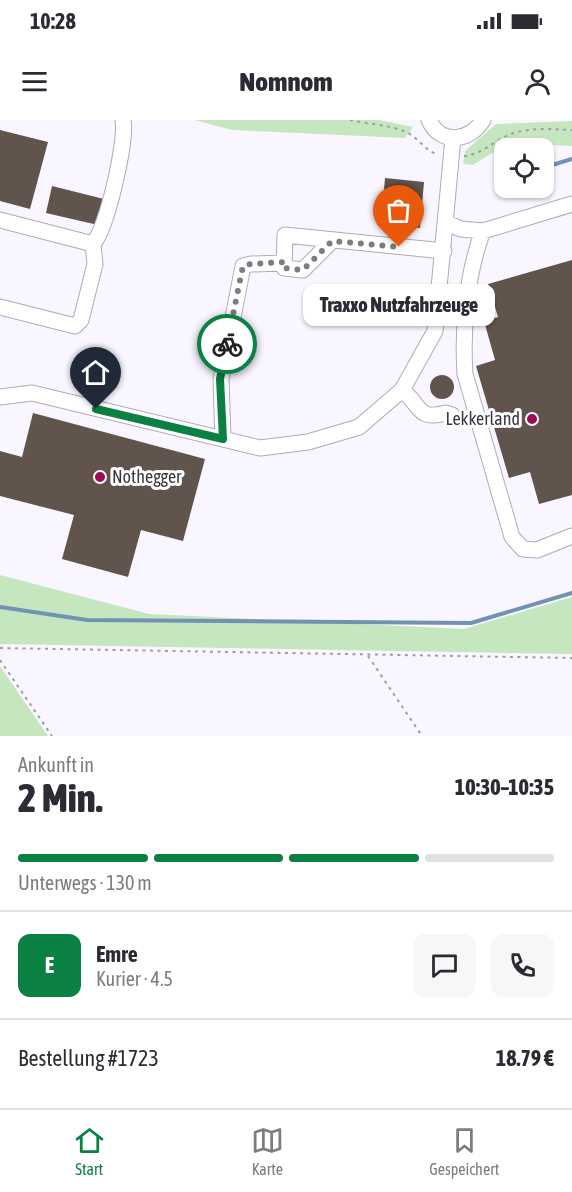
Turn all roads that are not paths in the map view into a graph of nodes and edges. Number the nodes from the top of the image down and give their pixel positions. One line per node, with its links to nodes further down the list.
1 (123, 120): 10 (street)
2 (429, 120): 4 (street)
3 (483, 120): 4 (street)
4 (453, 138): 7 (street)
5 (572, 204): 8 (street)
6 (0, 220): 10 (street)
7 (446, 223): 8 (street); 11 (street)
8 (483, 231): 18 (street)
9 (332, 241): 11 (street); 12 (street); 12 (street)
10 (93, 244): 13 (street)
11 (444, 251): 14 (street)
12 (284, 262): 17 (street)
13 (0, 307)
14 (402, 390): 16 (street); 17 (street)
15 (0, 396): 17 (street)
16 (452, 415)
17 (223, 439)
18 (572, 536)

